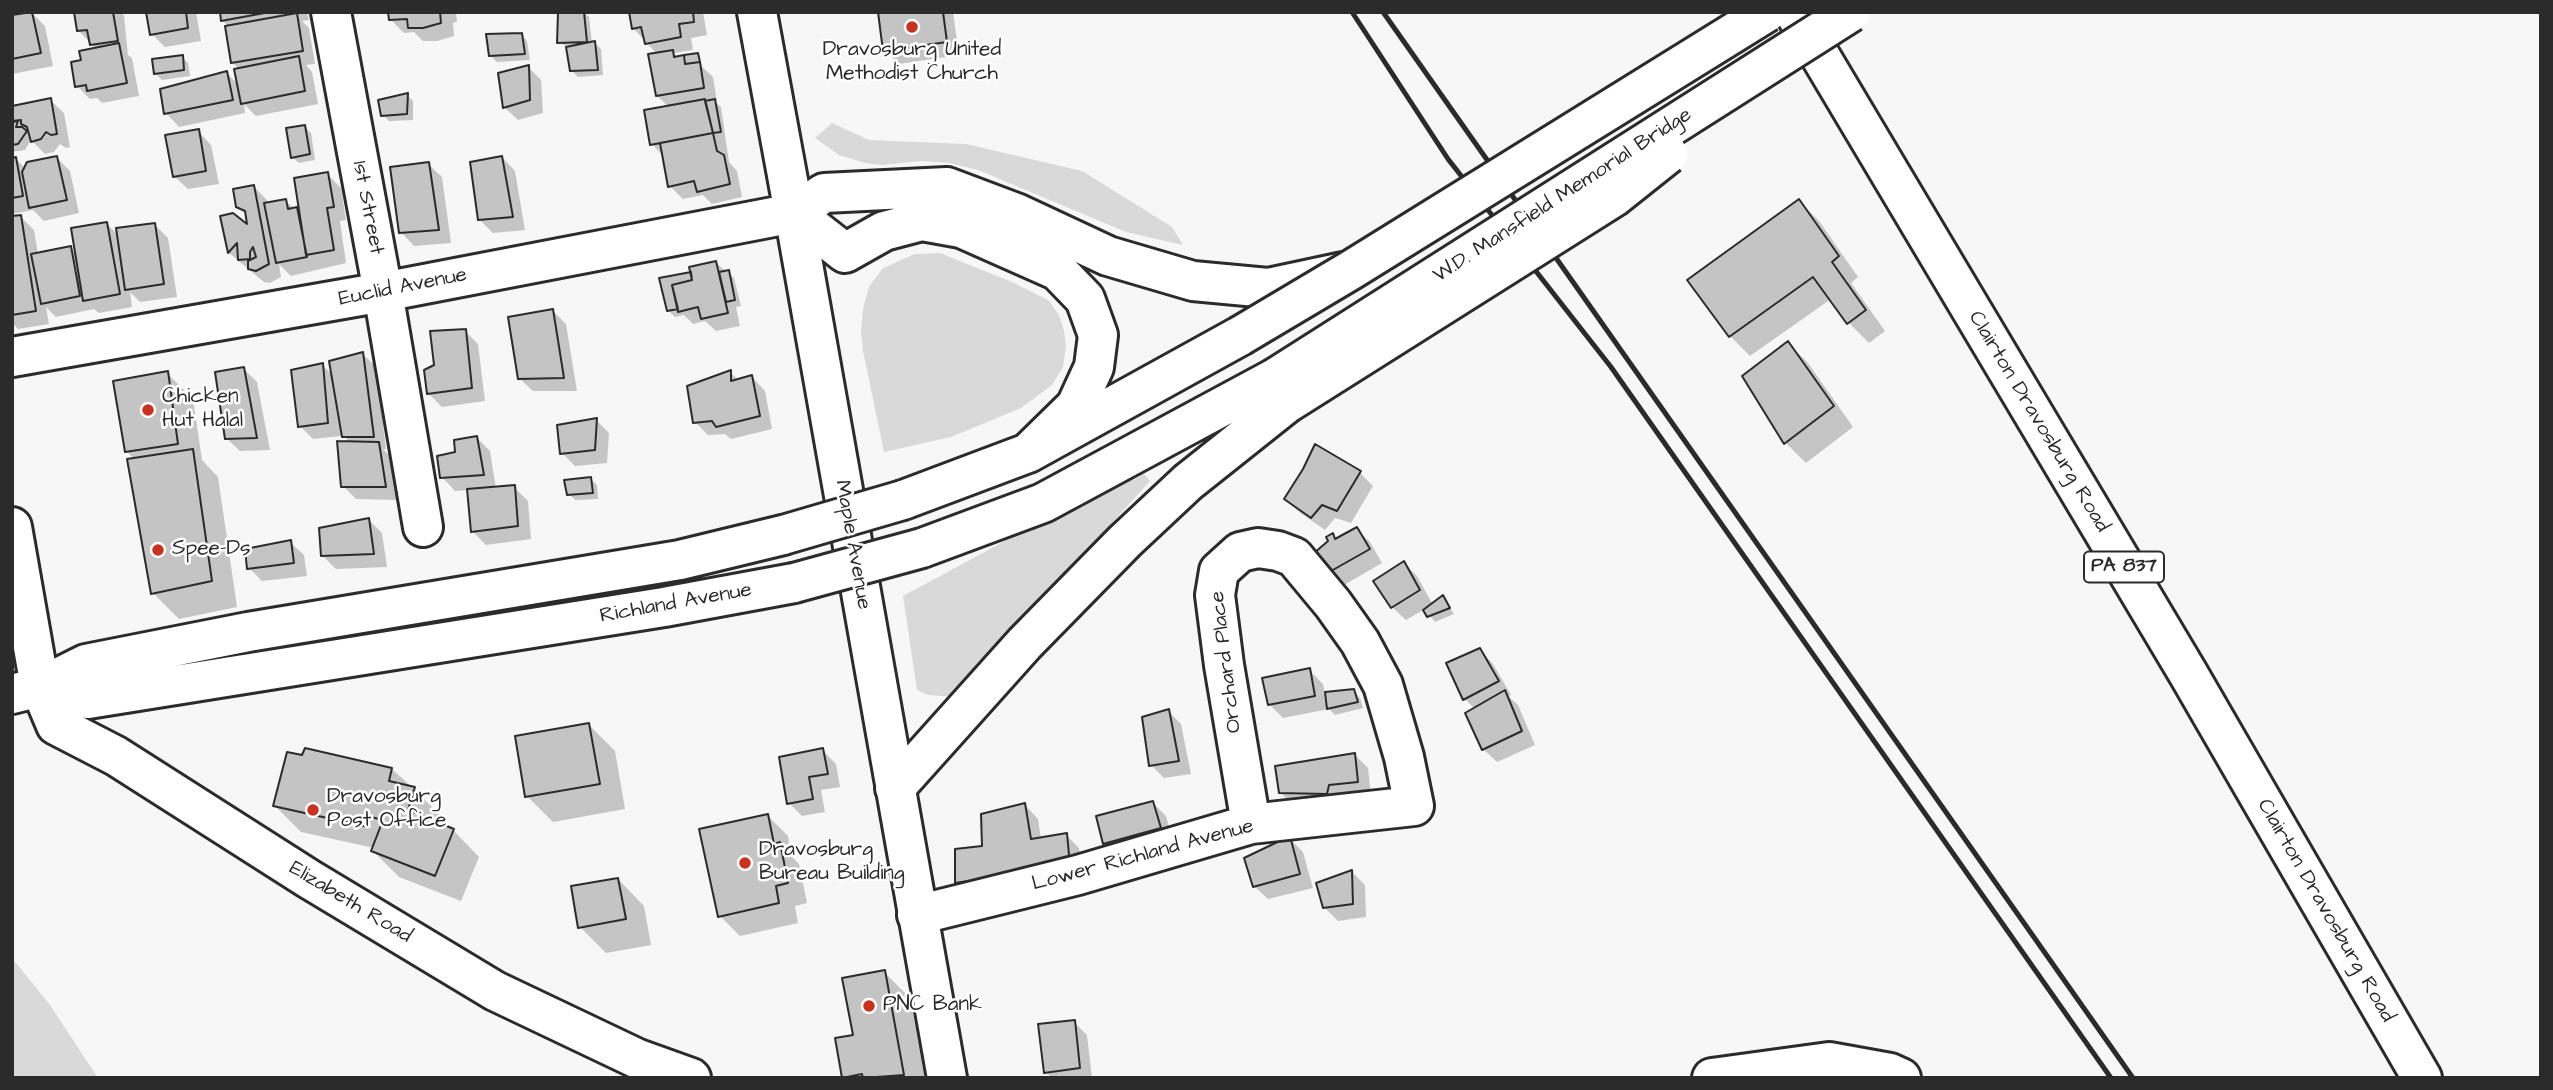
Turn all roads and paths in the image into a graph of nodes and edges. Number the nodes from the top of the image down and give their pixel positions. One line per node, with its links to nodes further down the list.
1 (331, 12): 8 (main road, 1st Street)
2 (757, 12): 6 (main road, Maple Avenue)
3 (1767, 12): 7 (main road, bridge)
4 (1794, 12): 5 (main road, PA 837)
5 (1835, 32): 10 (main road, bridge); 23 (main road, Clairton Dravosburg Road / PA 837)
6 (793, 213): 7 (main road, bridge); 8 (main road, Euclid Avenue); 11 (main road); 15 (main road, Maple Avenue)
7 (1352, 270): 11 (main road, Richland Avenue, bridge)
8 (383, 292): 9 (main road, Euclid Avenue); 13 (main road, 1st Street)
9 (12, 357)
10 (1281, 391): 14 (main road, Richland Avenue, bridge); 15 (main road)
11 (1028, 453): 14 (main road, Richland Avenue, bridge)
12 (12, 527): 14 (main road, Elizabeth Road)
13 (423, 527)
14 (26, 691): 19 (main road, Elizabeth Road)
15 (895, 788): 18 (main road, Maple Avenue)
16 (1414, 806): 17 (main road, Lower Richland Avenue); 17 (main road, Orchard Place)
17 (1251, 824): 18 (main road, Lower Richland Avenue)
18 (917, 915): 20 (main road, Maple Avenue)
19 (691, 1078)
20 (947, 1078)
21 (1712, 1078): 22 (main road)
22 (1901, 1078)
23 (2422, 1078)

